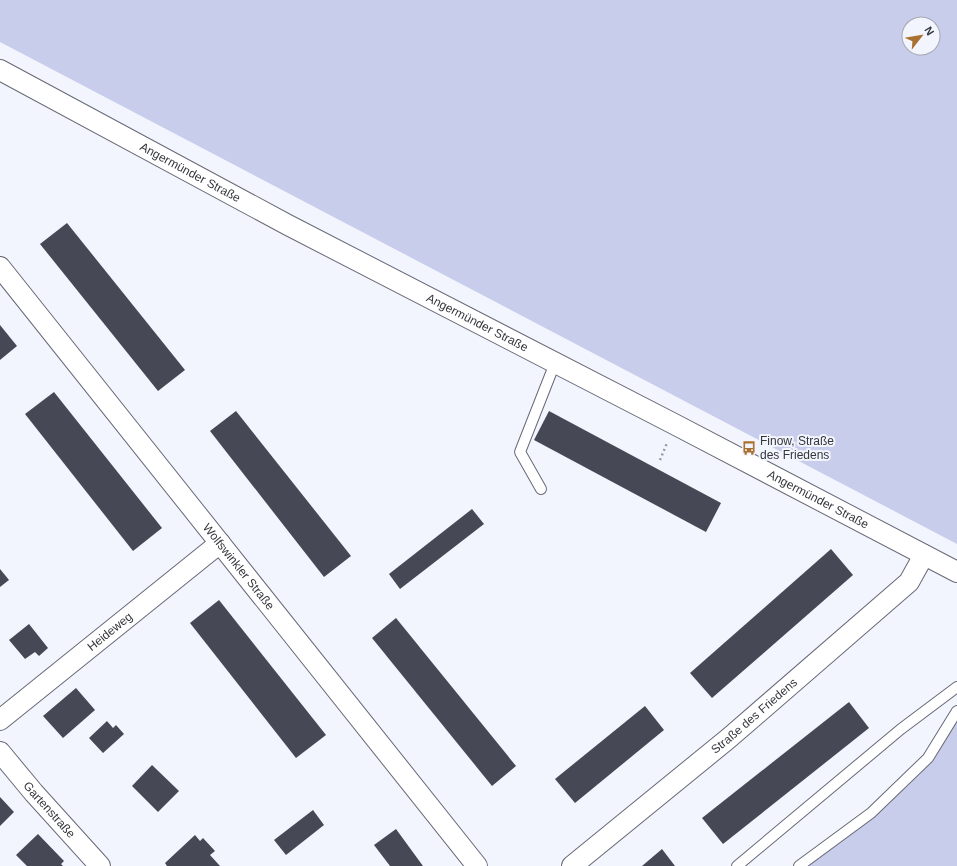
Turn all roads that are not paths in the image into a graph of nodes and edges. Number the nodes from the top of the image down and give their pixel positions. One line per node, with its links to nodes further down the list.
1 (0, 70): 3 (street, Angermünder Straße)
2 (0, 267): 5 (street, Wolfswinkler Straße)
3 (555, 363): 4 (lane); 6 (street, Angermünder Straße)
4 (541, 489)
5 (220, 543): 10 (street, Heideweg); 13 (street, Wolfswinkler Straße)
6 (924, 555): 7 (street, Angermünder Straße); 14 (street, Straße des Friedens)
7 (957, 572)
8 (957, 687): 15 (lane)
9 (957, 711): 16 (lane)
10 (0, 720)
11 (0, 752): 12 (street, Gartenstraße)
12 (100, 866)
13 (477, 866)
14 (572, 866)
15 (737, 866)
16 (799, 866)

